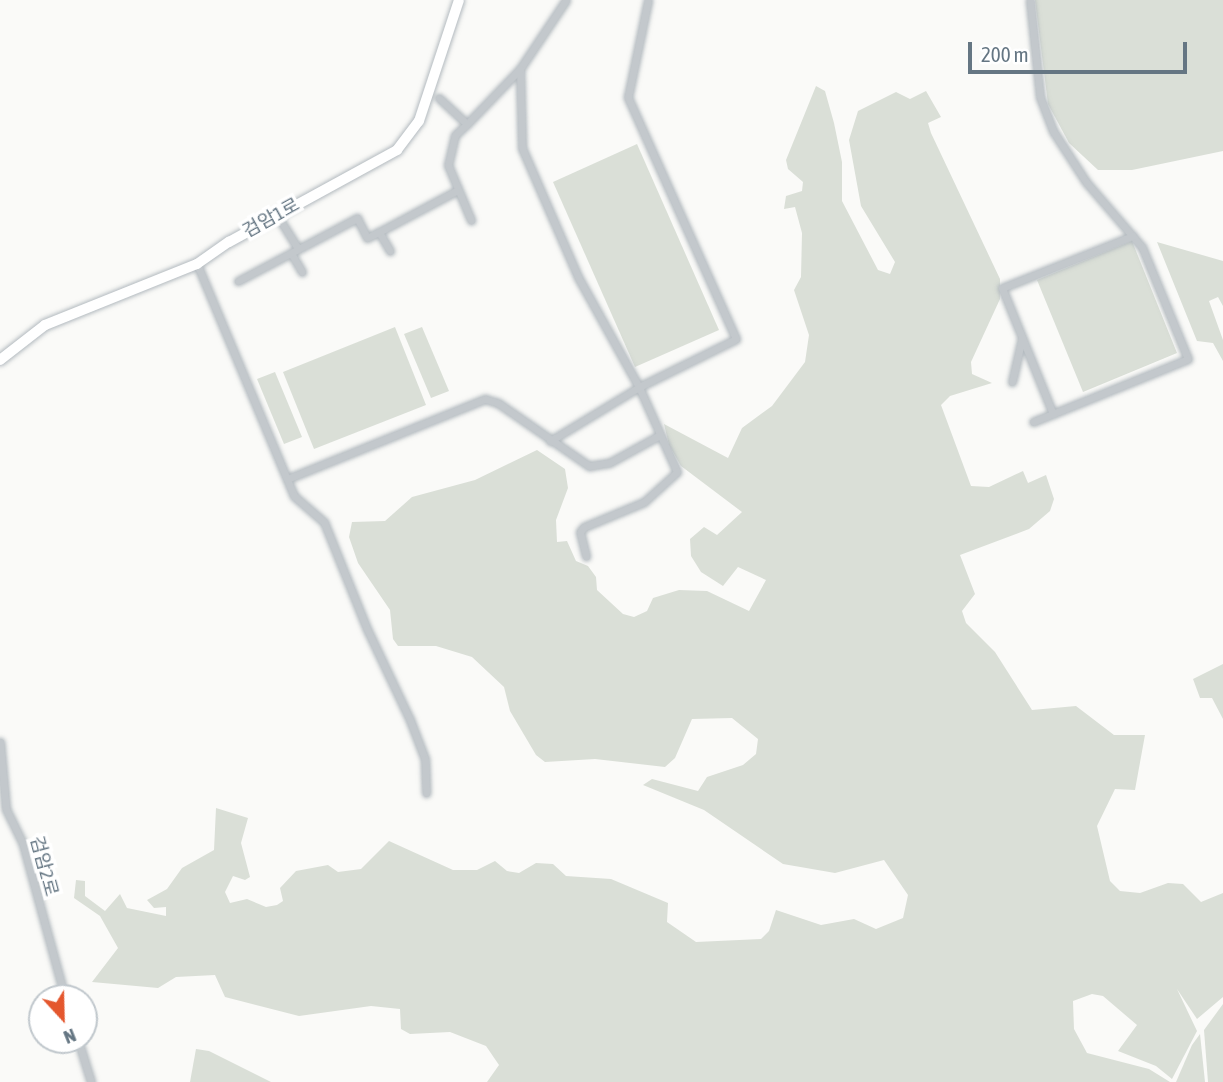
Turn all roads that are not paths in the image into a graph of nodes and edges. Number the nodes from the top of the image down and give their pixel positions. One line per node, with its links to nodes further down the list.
1 (459, 0): 9 (street, 검암1로)
2 (566, 0): 5 (street)
3 (648, 0): 21 (street)
4 (1030, 0): 12 (street)
5 (520, 69): 7 (street); 21 (street)
6 (439, 98): 7 (street)
7 (467, 124): 8 (street)
8 (456, 191): 10 (street); 11 (street)
9 (277, 215): 13 (street); 15 (street, 검암1로)
10 (471, 220)
11 (379, 232): 13 (street); 14 (street)
12 (1133, 236): 18 (street); 22 (street)
13 (294, 251): 16 (street); 17 (street)
14 (390, 251)
15 (197, 264): 19 (street, 검암1로); 26 (street)
16 (302, 272)
17 (238, 281)
18 (1022, 337): 20 (street); 22 (street)
19 (0, 360)
20 (1012, 382)
21 (639, 387): 24 (street); 25 (street)
22 (1053, 414): 23 (street)
23 (1033, 422)
24 (660, 435): 25 (street); 27 (street)
25 (550, 441): 26 (street)
26 (287, 479): 29 (street)
27 (586, 556)
28 (0, 742): 30 (street, 검암2로)
29 (426, 793)
30 (61, 984)
31 (82, 1054): 32 (street)
32 (91, 1082)

